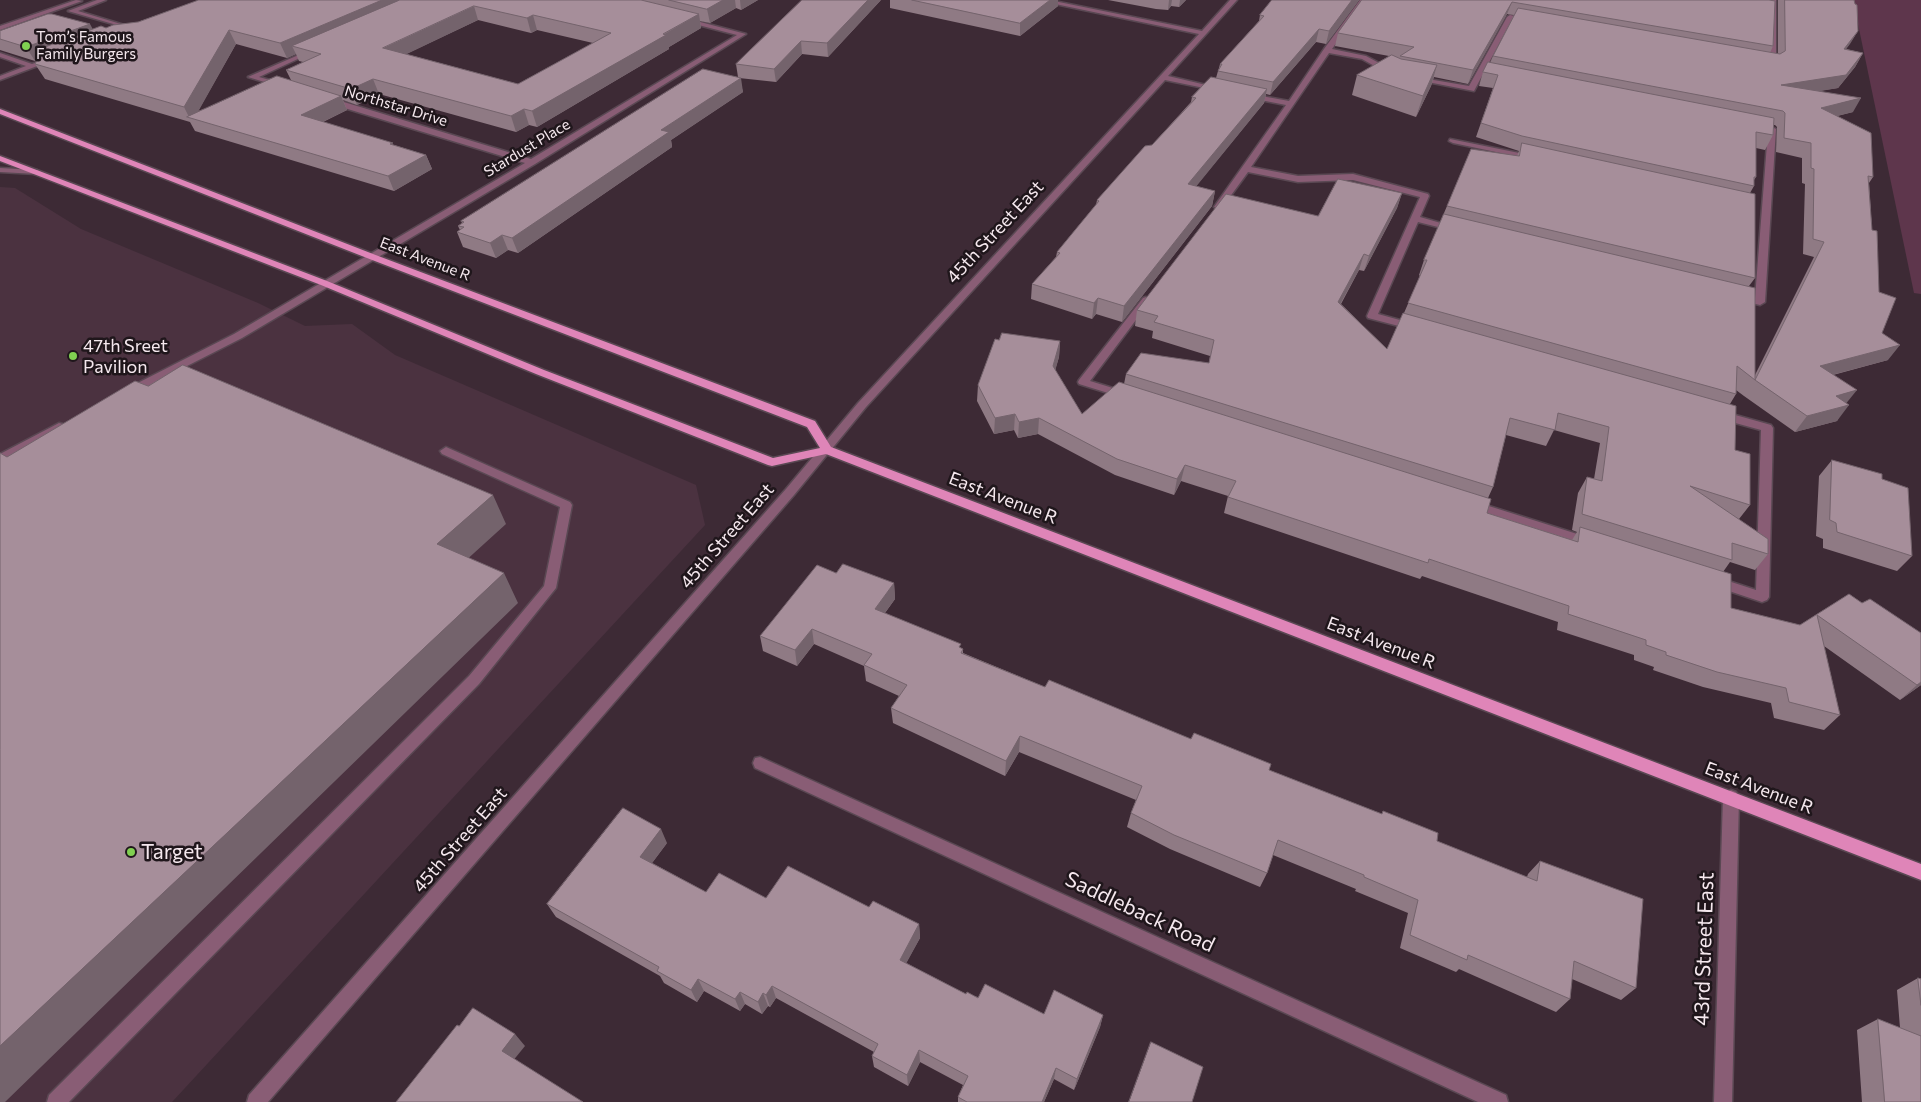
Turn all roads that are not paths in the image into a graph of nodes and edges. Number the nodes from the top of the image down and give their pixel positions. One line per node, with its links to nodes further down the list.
1 (81, 0): 12 (street)
2 (103, 0): 13 (street)
3 (1040, 0): 15 (street)
4 (1234, 0): 15 (street, 45th Street East)
5 (1363, 0): 17 (street)
6 (1773, 0): 8 (street)
7 (1763, 10): 8 (street)
8 (1773, 11): 20 (street)
9 (679, 19): 38 (street, Stardust Place)
10 (1539, 22): 22 (street)
11 (140, 26): 13 (street)
12 (0, 28)
13 (132, 29): 14 (street)
14 (123, 32)
15 (1204, 33): 25 (street, 45th Street East)
16 (323, 46): 28 (street)
17 (1326, 50): 24 (street); 32 (street)
18 (0, 55): 21 (street)
19 (59, 56): 21 (street)
20 (1762, 62)
21 (32, 66): 27 (street)
22 (1481, 72): 23 (street); 26 (street)
23 (1490, 74)
24 (1398, 75)
25 (1163, 77): 29 (street); 54 (street, 45th Street East)
26 (1408, 77)
27 (0, 78)
28 (289, 88)
29 (1226, 90)
30 (1236, 92): 32 (street)
31 (326, 100): 38 (street, Northstar Drive)
32 (1290, 104): 39 (street)
33 (0, 111): 45 (main road, East Avenue R)
34 (1753, 125): 48 (street)
35 (1453, 141): 37 (street)
36 (0, 158): 41 (main road)
37 (1539, 160)
38 (532, 162): 45 (street, Stardust Place)
39 (1247, 168): 42 (street); 43 (street)
40 (0, 170): 41 (street)
41 (37, 172): 46 (main road)
42 (1210, 216)
43 (1415, 219): 44 (street); 49 (street)
44 (1462, 230)
45 (370, 256): 46 (street, Stardust Place); 54 (main road, East Avenue R)
46 (324, 283): 50 (street, Stardust Place); 54 (main road)
47 (1150, 295): 51 (street)
48 (1731, 295)
49 (1429, 332)
50 (115, 398)
51 (1140, 400)
52 (1711, 412): 59 (street)
53 (72, 420): 56 (street)
54 (827, 450): 61 (main road, East Avenue R); 64 (street, 45th Street East)
55 (446, 451): 63 (street)
56 (0, 459)
57 (1460, 502): 58 (street)
58 (1602, 546)
59 (1705, 579)
60 (760, 763): 65 (street, Saddleback Road)
61 (1731, 797): 62 (main road, East Avenue R); 66 (street, 43rd Street East)
62 (1921, 872)
63 (56, 1102)
64 (256, 1102)
65 (1499, 1102)
66 (1723, 1102)

